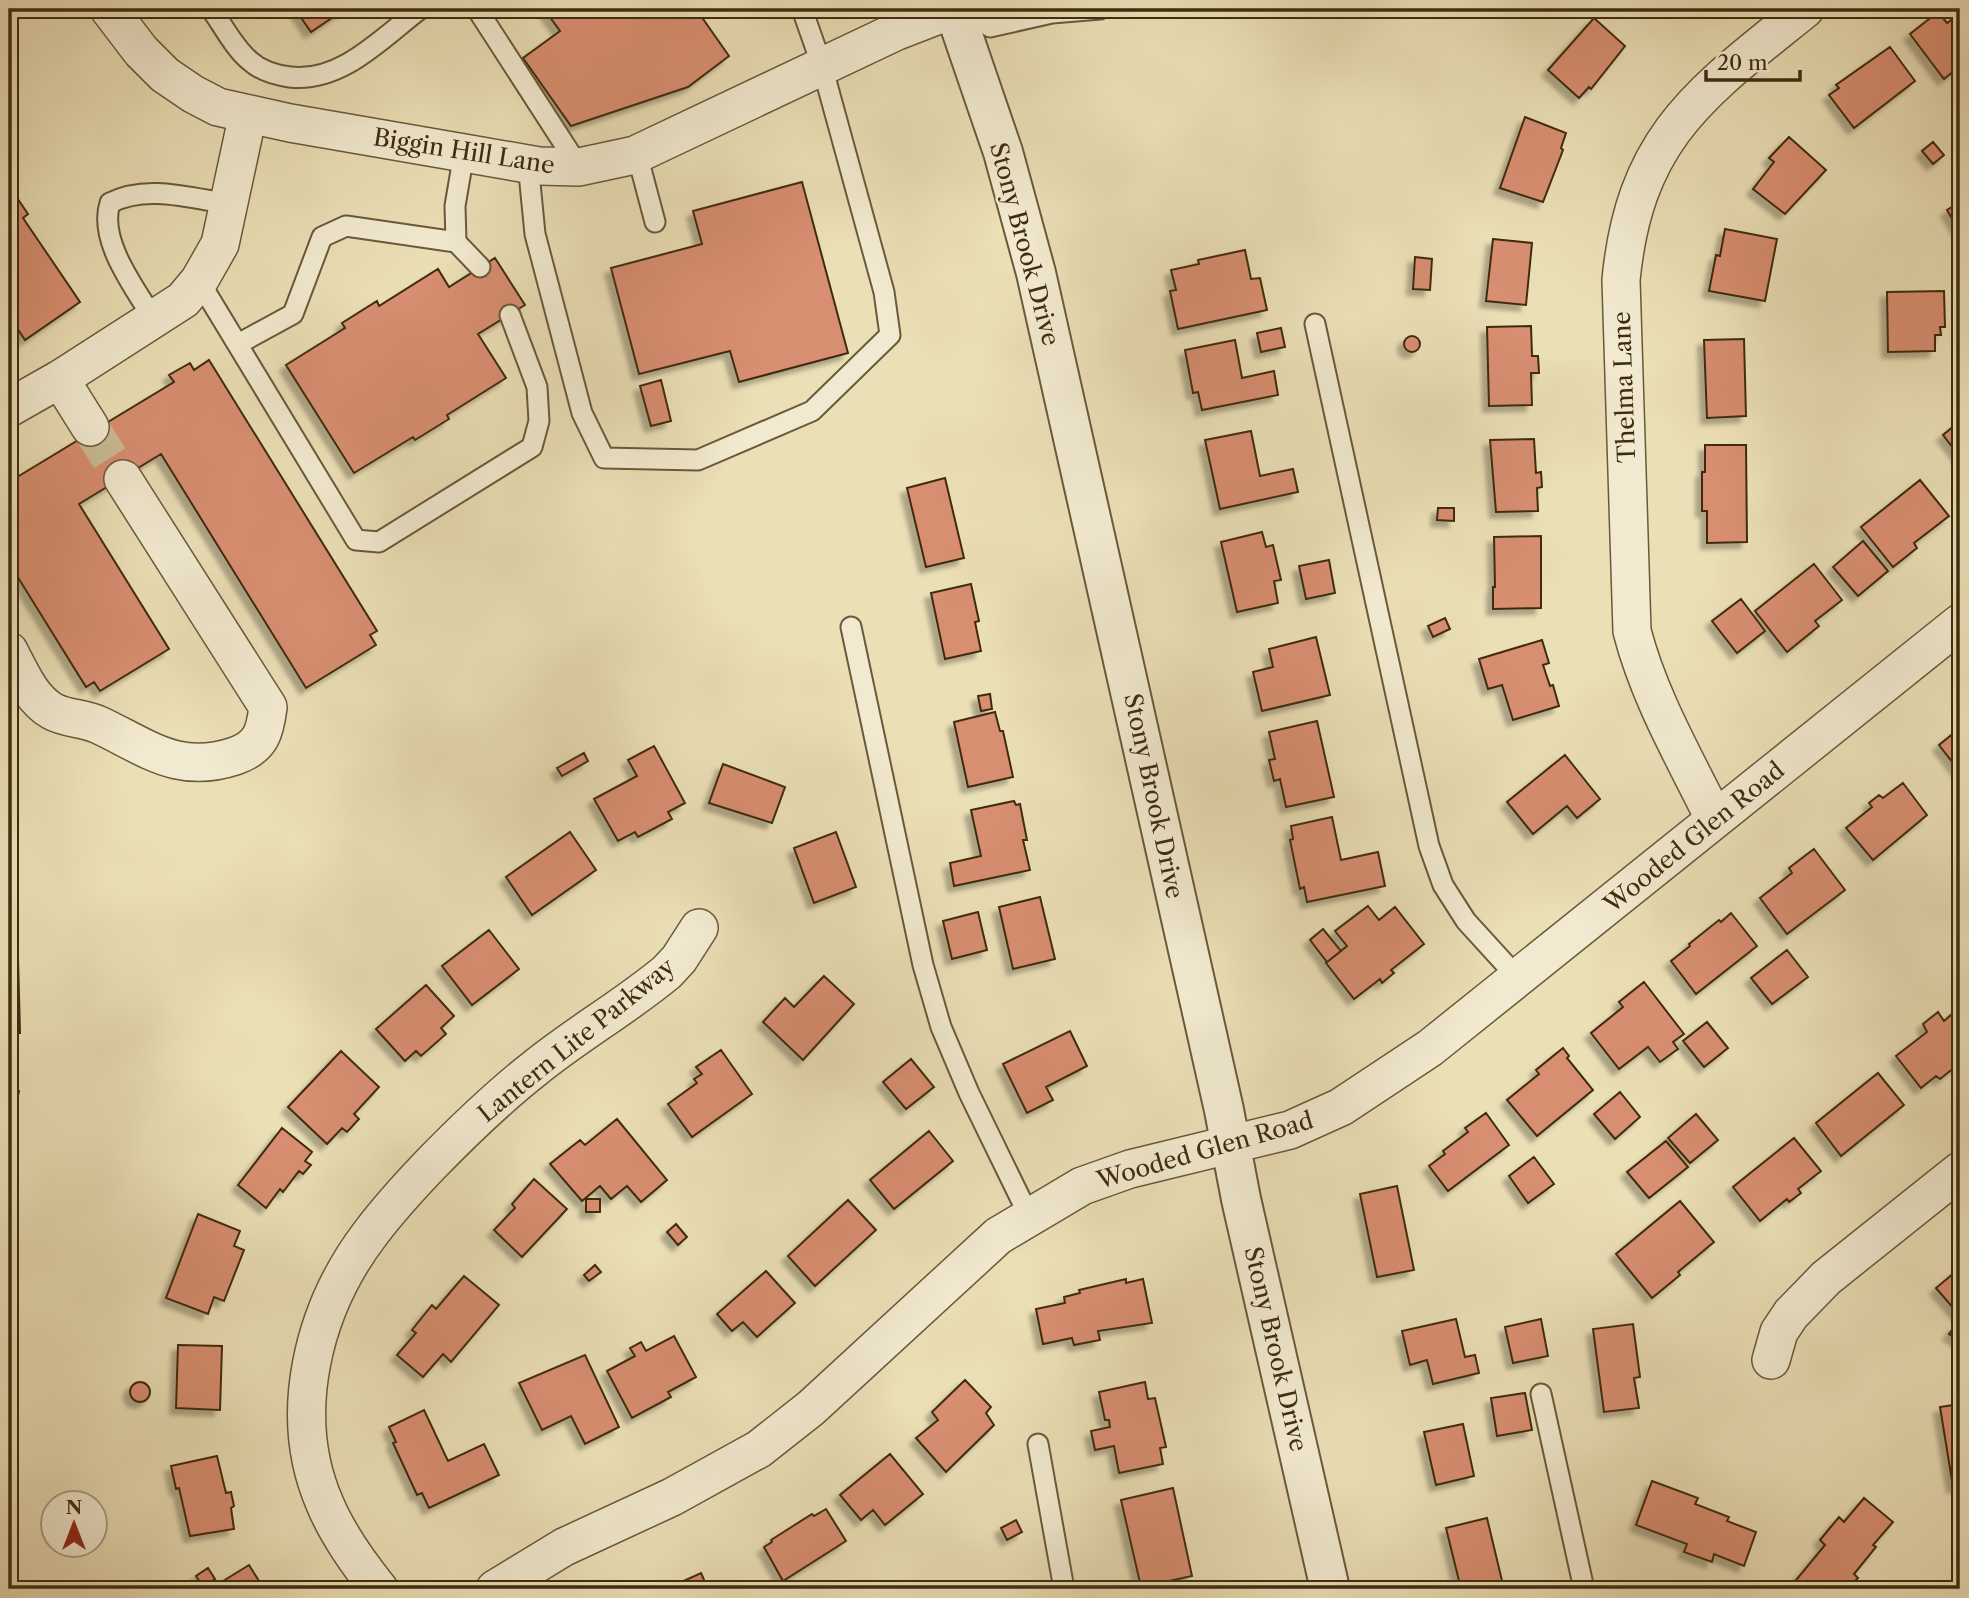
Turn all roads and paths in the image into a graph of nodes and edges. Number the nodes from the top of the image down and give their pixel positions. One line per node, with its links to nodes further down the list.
1 (109, 9): 11 (street, Biggin Hill Lane)
2 (211, 9): 3 (lane)
3 (420, 9)
4 (477, 9): 15 (lane)
5 (802, 9): 10 (lane)
6 (954, 9): 10 (street, Biggin Hill Lane); 35 (street, Stony Brook Drive)
7 (967, 9): 8 (lane)
8 (1100, 9)
9 (1805, 9): 32 (street, Thelma Lane)
10 (822, 66): 13 (street, Biggin Hill Lane); 14 (lane)
11 (248, 114): 12 (street, Biggin Hill Lane); 16 (street)
12 (464, 153): 14 (street, Biggin Hill Lane); 18 (lane)
13 (637, 154): 15 (street, Biggin Hill Lane); 17 (lane)
14 (528, 163): 15 (street, Biggin Hill Lane)
15 (579, 167)
16 (229, 204): 20 (street); 22 (lane)
17 (656, 222)
18 (456, 242): 19 (lane); 24 (lane)
19 (480, 267)
20 (200, 281): 22 (street); 24 (lane)
21 (510, 315): 24 (lane)
22 (153, 318): 25 (street)
23 (1315, 324): 34 (lane)
24 (238, 344)
25 (60, 379): 26 (street); 27 (street)
26 (9, 410)
27 (90, 428)
28 (123, 480): 31 (street)
29 (1960, 623): 32 (street, Wooded Glen Road)
30 (851, 626): 37 (lane)
31 (9, 651)
32 (1714, 818): 34 (street, Wooded Glen Road)
33 (699, 928): 41 (street, Lantern Lite Parkway)
34 (1518, 978): 35 (street, Wooded Glen Road)
35 (1230, 1144): 37 (street, Wooded Glen Road); 44 (street, Stony Brook Drive)
36 (1960, 1171): 38 (street)
37 (1030, 1217): 42 (street, Wooded Glen Road)
38 (1771, 1360)
39 (1541, 1394): 45 (lane)
40 (1038, 1444): 43 (lane)
41 (379, 1589)
42 (495, 1589)
43 (1064, 1589)
44 (1330, 1589)
45 (1584, 1589)

